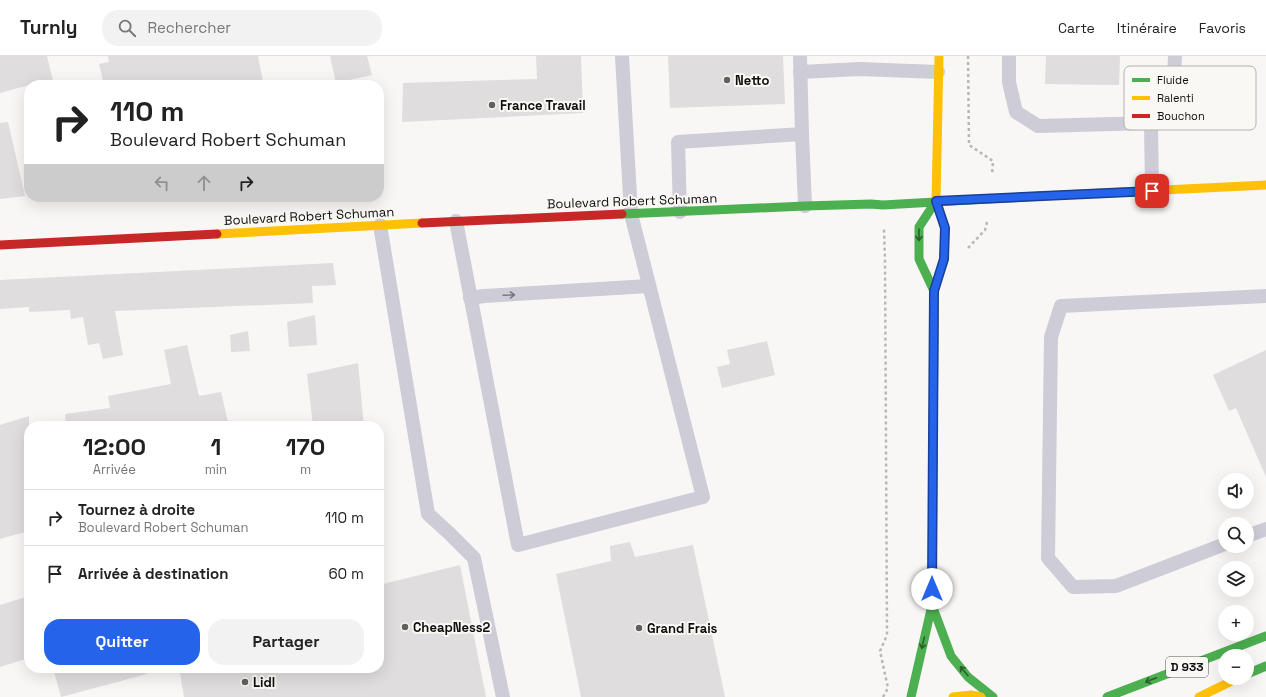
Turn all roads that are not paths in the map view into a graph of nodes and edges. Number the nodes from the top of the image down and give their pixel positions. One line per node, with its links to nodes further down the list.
1 (622, 56): 18 (lane)
2 (800, 56): 8 (lane)
3 (939, 56): 9 (main road)
4 (1009, 56): 10 (lane)
5 (1175, 56): 7 (lane)
6 (859, 62): 8 (lane); 9 (lane)
7 (1175, 66)
8 (800, 72): 12 (lane)
9 (938, 72): 15 (main road)
10 (1124, 124)
11 (1151, 130): 14 (lane)
12 (802, 134): 16 (lane); 17 (lane)
13 (1266, 185): 14 (main road, Boulevard Robert Schuman)
14 (1152, 191): 15 (main road, Boulevard Robert Schuman)
15 (936, 201): 16 (main road, Boulevard Robert Schuman); 23 (main road); 23 (main road, one-way to 23)
16 (805, 206): 17 (main road, Boulevard Robert Schuman)
17 (680, 212): 18 (main road, Boulevard Robert Schuman)
18 (631, 214): 19 (main road, Boulevard Robert Schuman); 22 (lane)
19 (456, 221): 20 (main road, Boulevard Robert Schuman); 25 (lane)
20 (380, 225): 21 (main road, Boulevard Robert Schuman); 34 (lane)
21 (0, 245)
22 (649, 286): 25 (lane, one-way to 22); 25 (lane)
23 (934, 291): 29 (main road)
24 (1266, 296): 28 (lane)
25 (470, 298)
26 (1266, 529): 27 (lane)
27 (1254, 533)
28 (1218, 547)
29 (932, 605): 35 (main road, one-way to 35); 38 (main road, one-way to 29)
30 (1266, 636): 39 (main road, D 933, one-way to 39)
31 (1266, 666): 32 (main road)
32 (1254, 671)
33 (1224, 685): 40 (main road, D 933)
34 (503, 697)
35 (911, 697)
36 (953, 697): 37 (main road)
37 (981, 697)
38 (993, 697)
39 (1107, 697)
40 (1199, 697)

